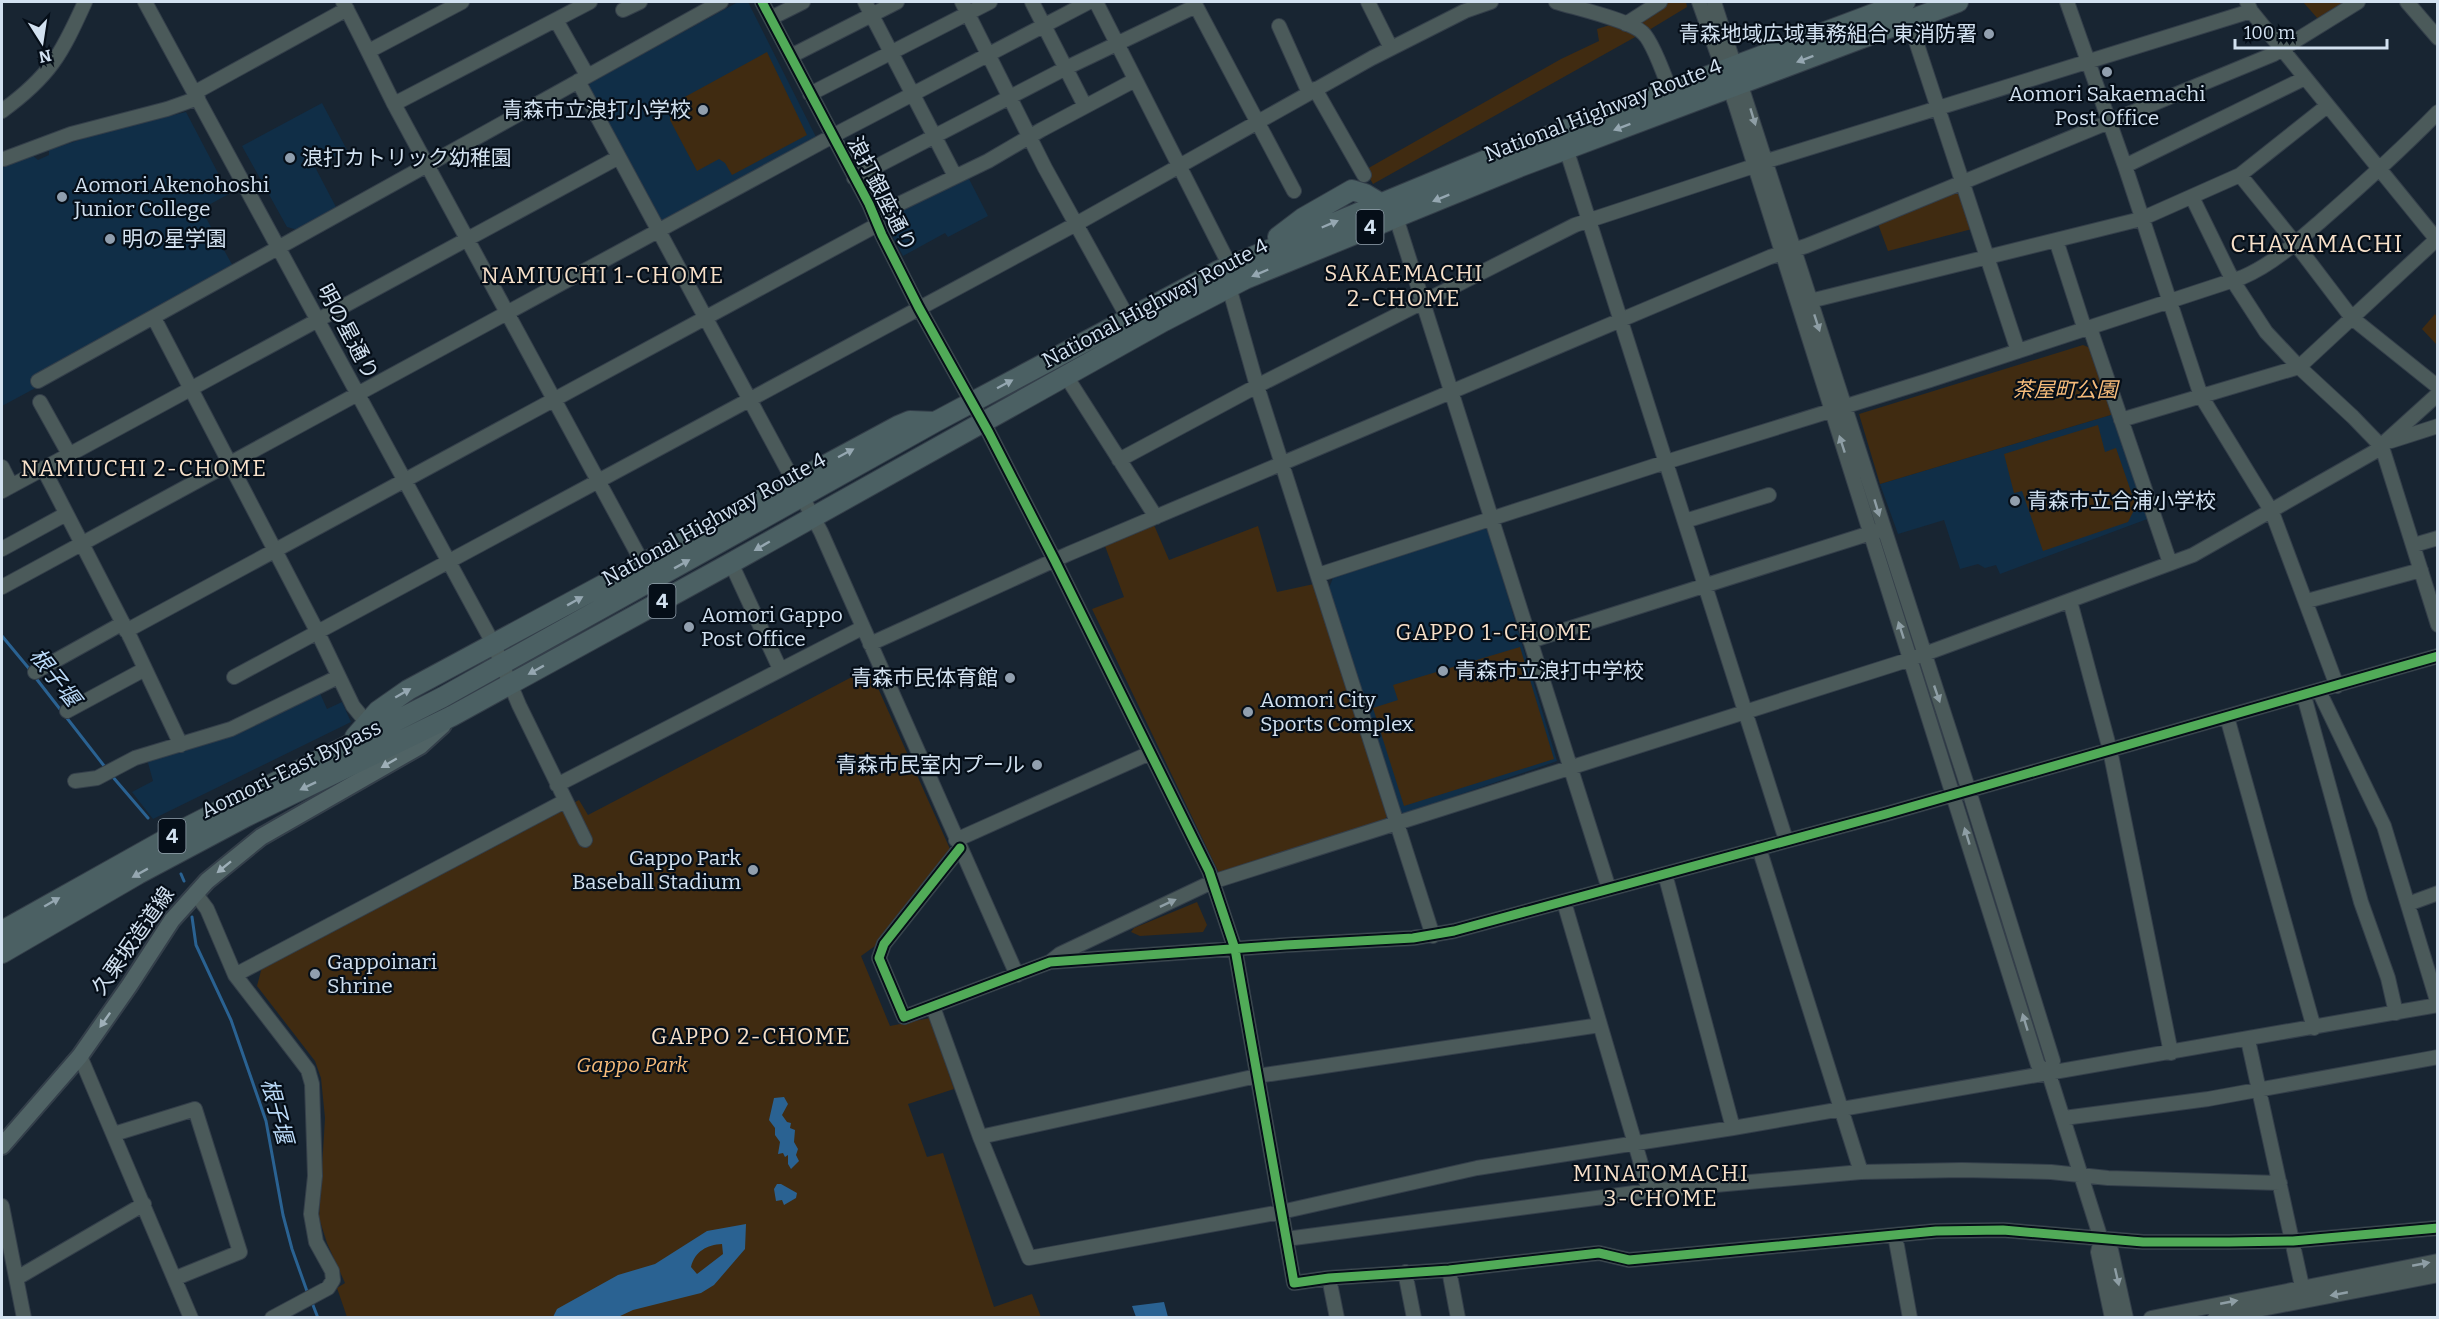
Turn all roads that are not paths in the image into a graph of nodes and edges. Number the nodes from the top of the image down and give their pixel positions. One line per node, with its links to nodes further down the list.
1 (85, 2): 56 (street)
2 (145, 2): 52 (street, 明の星通り)
3 (462, 2): 39 (street)
4 (590, 2): 31 (street)
5 (640, 2): 28 (street)
6 (721, 2): 46 (street)
7 (762, 2): 30 (street, 浪打銀座通り)
8 (803, 2): 30 (street)
9 (897, 2): 27 (street)
10 (990, 2): 26 (street)
11 (1032, 2): 33 (street)
12 (1089, 2): 33 (street)
13 (1096, 2): 36 (street)
14 (1368, 2): 37 (street)
15 (1491, 2): 37 (street)
16 (1556, 2): 32 (street)
17 (1660, 2): 32 (street)
18 (1699, 2): 45 (street)
19 (1714, 2): 45 (street)
20 (1958, 2): 29 (highway, National Highway Route 4 / 4)
21 (2067, 2): 43 (street)
22 (2358, 2): 38 (street)
23 (2407, 2): 35 (street)
24 (345, 5): 39 (street); 52 (street)
25 (2249, 6): 38 (street); 43 (street)
26 (965, 7): 40 (street); 41 (street)
27 (868, 8): 40 (street); 42 (street)
28 (623, 10)
29 (1896, 10): 45 (highway, National Highway Route 4 / 4); 59 (street)
30 (771, 18): 42 (street, 浪打銀座通り)
31 (556, 20): 46 (street); 55 (street)
32 (1626, 24): 54 (street)
33 (1044, 25): 41 (street); 44 (street)
34 (1279, 26): 49 (street)
35 (2438, 38)
36 (1117, 44): 44 (street); 48 (street); 61 (street)
37 (1391, 48): 49 (street)
38 (2282, 50): 47 (street); 62 (street)
39 (369, 51): 55 (street)
40 (891, 52): 50 (street); 51 (street)
41 (988, 54): 51 (street); 53 (street)
42 (791, 56): 50 (street, 浪打銀座通り)
43 (2088, 62): 59 (street); 62 (street)
44 (1066, 68): 53 (street); 57 (street)
45 (1733, 77): 54 (highway, National Highway Route 4 / 4); 69 (street)
46 (582, 78): 67 (street); 70 (street)
47 (2305, 78): 58 (street); 71 (street)
48 (1135, 80): 57 (street); 72 (street)
49 (1312, 91): 61 (street); 74 (street)
50 (810, 94): 64 (street, 浪打銀座通り)
51 (913, 94): 63 (street); 64 (street)
52 (196, 95): 68 (street); 91 (street, 明の星通り)
53 (1010, 97): 63 (street); 65 (street)
54 (1673, 98): 66 (highway, National Highway Route 4 / 4)
55 (394, 104): 70 (street)
56 (4, 105)
57 (1085, 106): 65 (street)
58 (2327, 106): 73 (street); 75 (street)
59 (1939, 108): 69 (street); 78 (street)
60 (2438, 112): 73 (street)
61 (1258, 122): 72 (street); 79 (street)
62 (2109, 122): 71 (street); 78 (street)
63 (934, 136): 76 (street); 77 (street)
64 (832, 137): 77 (street, 浪打銀座通り); 86 (street)
65 (1030, 137): 76 (street); 85 (street)
66 (1564, 140): 81 (highway, National Highway Route 4 / 4); 82 (street)
67 (619, 157): 86 (street); 87 (street)
68 (4, 159)
69 (1760, 163): 82 (street); 92 (street)
70 (428, 165): 87 (street); 91 (street)
71 (2125, 166): 83 (street)
72 (1179, 167): 85 (street); 94 (street)
73 (2379, 170): 89 (street); 90 (street)
74 (1364, 175)
75 (2240, 175): 80 (street); 90 (street)
76 (955, 176): 84 (street)
77 (854, 178): 84 (street, 浪打銀座通り)
78 (1963, 183): 92 (street); 93 (street)
79 (1294, 191)
80 (2192, 197): 83 (street); 95 (street)
81 (1389, 206): 94 (highway, National Highway Route 4 / 4, one-way to 81); 96 (highway, National Highway Route 4 / 4, one-way to 96); 97 (street)
82 (1589, 219): 97 (street); 107 (street)
83 (2141, 219): 88 (street); 99 (street)
84 (875, 220): 100 (street, 浪打銀座通り); 102 (street)
85 (1076, 224): 100 (street); 104 (street)
86 (659, 232): 101 (street); 102 (street)
87 (468, 238): 101 (street); 106 (street)
88 (2056, 240): 93 (street); 108 (street)
89 (2437, 240): 105 (street)
90 (2295, 243): 95 (street); 105 (street)
91 (279, 248): 103 (street); 106 (street, 明の星通り)
92 (1788, 252): 98 (street); 107 (street)
93 (1987, 256): 98 (street); 109 (street)
94 (1230, 266): 104 (highway, National Highway Route 4 / 4)
95 (2233, 281): 99 (street); 110 (street)
96 (1229, 287): 111 (highway, National Highway Route 4 / 4); 113 (street)
97 (1423, 302): 113 (street); 116 (street)
98 (1803, 302): 124 (street)
99 (2170, 302): 108 (street); 119 (street)
100 (920, 308): 121 (street); 123 (street, 浪打銀座通り)
101 (508, 313): 117 (street); 120 (street)
102 (705, 317): 120 (street); 121 (street)
103 (154, 318): 112 (street); 115 (street)
104 (1128, 318): 123 (highway, National Highway Route 4 / 4, one-way to 104)
105 (2352, 318): 110 (street); 114 (street)
106 (317, 320): 115 (street); 117 (street, 明の星通り)
107 (1621, 320): 116 (street); 131 (street)
108 (2087, 329): 109 (street); 125 (street)
109 (2018, 351): 124 (street)
110 (2299, 367): 119 (street); 128 (street)
111 (1066, 376): 126 (highway, National Highway Route 4 / 4); 130 (street)
112 (38, 381)
113 (1257, 386): 130 (street); 133 (street)
114 (2438, 387)
115 (192, 388): 129 (street); 132 (street)
116 (1452, 391): 133 (street); 145 (street)
117 (357, 394): 132 (street); 136 (street, 明の星通り)
118 (2438, 394): 128 (street)
119 (2201, 396): 125 (street); 141 (street)
120 (555, 399): 136 (street); 137 (street)
121 (750, 399): 137 (street); 139 (street)
122 (40, 402): 129 (street)
123 (971, 403): 126 (street, 浪打銀座通り); 139 (highway, National Highway Route 4 / 4, one-way to 123)
124 (1838, 408): 131 (street); 147 (street)
125 (2121, 420): 157 (street)
126 (983, 423): 143 (highway, National Highway Route 4 / 4); 153 (street, 浪打銀座通り)
127 (2438, 426): 128 (street)
128 (2384, 444): 141 (street); 150 (street)
129 (69, 454): 135 (street)
130 (1119, 460): 144 (street)
131 (1666, 462): 145 (street); 146 (street)
132 (230, 463): 149 (street); 152 (street)
133 (1282, 464): 144 (street); 159 (street)
134 (2, 467): 138 (street)
135 (43, 468): 138 (street); 142 (street)
136 (404, 480): 152 (street); 154 (street, 明の星通り)
137 (599, 481): 154 (street); 155 (street)
138 (6, 488)
139 (798, 489): 143 (street); 155 (highway); 160 (highway, National Highway Route 4 / 4, one-way to 139)
140 (1769, 495): 146 (street)
141 (2272, 512): 157 (street); 164 (street)
142 (66, 514): 149 (street); 151 (street)
143 (813, 517): 156 (highway, National Highway Route 4 / 4, one-way to 156); 167 (street)
144 (1156, 517): 153 (street)
145 (1492, 518): 159 (street); 169 (street)
146 (1685, 521): 161 (street)
147 (1877, 531): 161 (street); 173 (street)
148 (2438, 537): 150 (street)
149 (82, 543): 162 (street); 166 (street)
150 (2414, 545): 158 (street)
151 (2, 549)
152 (275, 550): 166 (street); 168 (street)
153 (1055, 561): 170 (street); 192 (street, 浪打銀座通り)
154 (449, 562): 168 (street); 171 (street, 明の星通り)
155 (642, 563): 160 (street); 171 (highway, one-way to 155)
156 (731, 563): 176 (street); 180 (highway, National Highway Route 4 / 4, one-way to 180)
157 (2170, 563): 163 (street)
158 (2421, 570): 164 (street); 165 (street)
159 (1318, 575): 199 (street)
160 (652, 581): 174 (highway, National Highway Route 4 / 4)
161 (1705, 585): 169 (street); 185 (street)
162 (2, 587)
163 (2070, 601): 173 (street); 191 (street)
164 (2307, 602): 181 (street)
165 (2438, 625)
166 (124, 627): 175 (street); 177 (street)
167 (862, 628): 170 (street); 176 (street)
168 (318, 633): 178 (street); 179 (street)
169 (1530, 641): 193 (street)
170 (870, 644): 202 (street)
171 (494, 645): 174 (street, 明の星通り); 188 (highway, one-way to 171)
172 (2438, 656): 181 (street)
173 (1917, 657): 185 (street); 196 (street, one-way to 196); 197 (street)
174 (503, 664): 180 (street, 明の星通り); 190 (highway, Aomori-East Bypass / 4)
175 (145, 669): 184 (street); 189 (street)
176 (780, 669): 195 (street)
177 (35, 672)
178 (338, 676): 188 (street); 189 (street)
179 (234, 677)
180 (510, 684): 186 (highway, Aomori-East Bypass / 4); 195 (street, 明の星通り)
181 (2337, 686): 182 (street)
182 (2319, 691): 183 (street); 210 (street)
183 (2304, 696): 187 (street); 220 (street)
184 (67, 711)
185 (1745, 712): 193 (street); 201 (street)
186 (452, 716): 207 (main road, 久栗坂造道線, one-way to 207); 214 (highway, Aomori-East Bypass / 4, one-way to 214)
187 (2227, 717): 191 (street); 222 (street)
188 (367, 723): 190 (highway)
189 (181, 745): 194 (street)
190 (345, 747): 211 (highway, Aomori-East Bypass / 4, one-way to 190)
191 (2110, 750): 196 (street); 224 (street)
192 (1149, 753): 202 (street); 205 (street, 浪打銀座通り)
193 (1571, 768): 199 (street); 206 (street)
194 (75, 781)
195 (557, 785): 198 (street, 明の星通り)
196 (1969, 791): 197 (street); 227 (street)
197 (1955, 795): 201 (street); 227 (street, one-way to 197)
198 (565, 801): 200 (street, 明の星通り); 216 (street)
199 (1398, 823): 205 (street); 212 (street)
200 (585, 840)
201 (1786, 840): 203 (street)
202 (958, 844): 217 (street); 219 (street)
203 (1759, 848): 204 (street); 230 (street)
204 (1665, 874): 206 (street); 232 (street)
205 (1212, 882): 213 (street, 浪打銀座通り); 215 (street, one-way to 205)
206 (1609, 889): 209 (street)
207 (195, 893): 216 (street); 225 (main road, 久栗坂造道線, one-way to 225)
208 (2438, 893): 210 (street)
209 (1564, 902): 212 (street); 221 (street)
210 (2408, 904): 218 (street)
211 (2, 931)
212 (1433, 936): 213 (street)
213 (1235, 949): 215 (street); 228 (street, 浪打銀座通り)
214 (2, 953)
215 (1050, 962): 217 (street)
216 (235, 975): 259 (street)
217 (1017, 975): 219 (street)
218 (2438, 1004): 220 (street)
219 (933, 1007): 234 (street)
220 (2396, 1013): 222 (street)
221 (1600, 1025): 228 (street); 235 (street)
222 (2314, 1028): 223 (street)
223 (2248, 1040): 224 (street); 229 (street)
224 (2171, 1053): 227 (street)
225 (80, 1056): 233 (street); 236 (main road, 久栗坂造道線)
226 (2438, 1057): 229 (street)
227 (2049, 1074): 230 (street); 231 (street)
228 (1257, 1076): 234 (street); 243 (street, 浪打銀座通り)
229 (2259, 1089): 231 (street); 239 (street)
230 (1840, 1110): 232 (street); 237 (street)
231 (2064, 1118): 238 (street)
232 (1733, 1128): 235 (street)
233 (114, 1134): 241 (street); 254 (street)
234 (980, 1137): 243 (street)
235 (1635, 1143): 240 (street); 243 (street)
236 (2, 1145)
237 (1861, 1172): 238 (street); 240 (street)
238 (2082, 1176): 239 (street); 247 (street)
239 (2280, 1183): 248 (street)
240 (1649, 1191): 246 (street)
241 (144, 1204): 253 (street); 254 (street)
242 (2, 1206): 253 (street)
243 (1281, 1212): 246 (street, 浪打銀座通り)
244 (2438, 1228): 248 (street)
245 (1895, 1235): 247 (street); 250 (street); 263 (street)
246 (1286, 1239): 255 (street, 浪打銀座通り)
247 (2101, 1239): 248 (street); 264 (street); 265 (street, one-way to 265)
248 (2293, 1241): 256 (street)
249 (2438, 1261): 256 (street, one-way to 249)
250 (1449, 1270): 251 (street); 262 (street)
251 (1405, 1272): 255 (street); 261 (street)
252 (2438, 1275): 256 (street, one-way to 256)
253 (16, 1278): 257 (street)
254 (176, 1278): 258 (street)
255 (1329, 1278): 260 (street)
256 (2304, 1293): 266 (street, one-way to 256); 267 (street)
257 (24, 1317)
258 (192, 1317)
259 (272, 1317)
260 (1337, 1317)
261 (1414, 1317)
262 (1458, 1317)
263 (1910, 1317)
264 (2112, 1317)
265 (2126, 1317)
266 (2151, 1317)
267 (2215, 1317)

